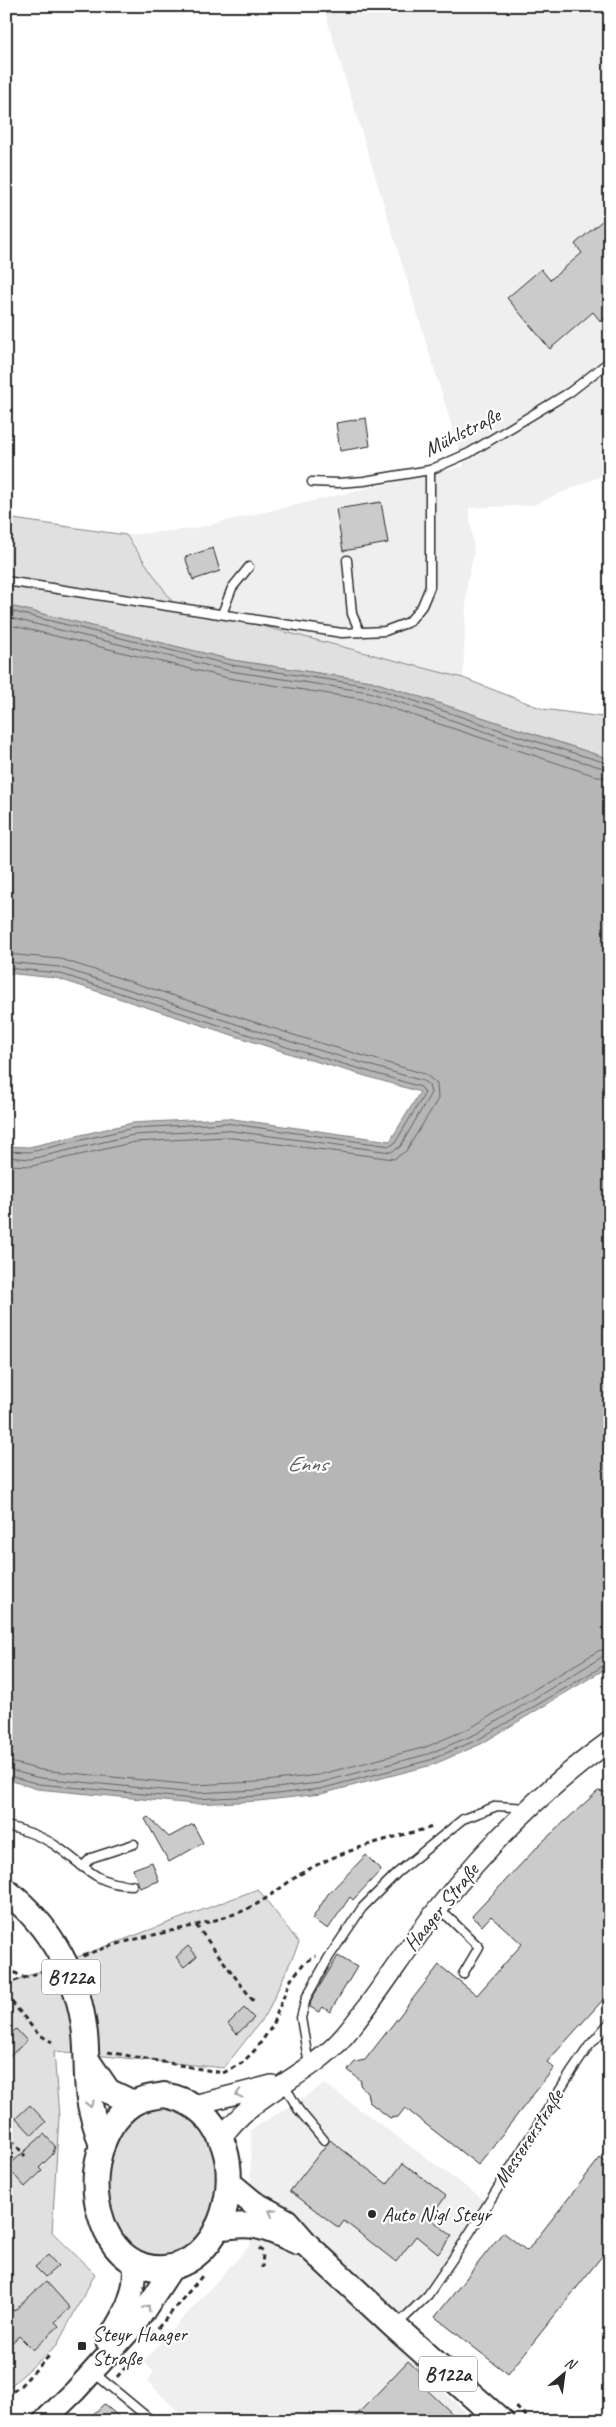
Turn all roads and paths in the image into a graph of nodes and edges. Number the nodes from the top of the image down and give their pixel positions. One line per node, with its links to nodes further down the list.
1 (610, 361): 2 (lane, Mühlstraße)
2 (430, 470): 3 (lane, Mühlstraße); 8 (lane)
3 (312, 482)
4 (348, 560): 8 (lane)
5 (249, 567): 7 (lane)
6 (6, 581): 7 (lane)
7 (222, 614): 8 (lane)
8 (360, 632)
9 (610, 1740): 10 (street, Haager Straße)
10 (530, 1808): 11 (lane); 17 (street, Haager Straße)
11 (462, 1819): 18 (path); 19 (lane)
12 (6, 1826): 14 (lane)
13 (134, 1844): 14 (lane)
14 (82, 1867): 15 (lane)
15 (132, 1885)
16 (6, 1891): 20 (main road, B122a)
17 (437, 1910): 22 (lane); 30 (street, Haager Straße)
18 (196, 1926): 20 (path); 26 (path)
19 (329, 1957): 29 (path); 30 (lane)
20 (66, 1964): 23 (path); 29 (main road, B122a)
21 (6, 1968): 23 (path)
22 (462, 1974)
23 (23, 1977): 24 (path)
24 (6, 1984)
25 (6, 1995): 28 (path)
26 (254, 2002)
27 (610, 2022): 47 (lane, Messererstraße)
28 (52, 2042)
29 (98, 2056): 32 (main road, B122a); 37 (main road, B122a, one-way to 37)
30 (310, 2067): 31 (street, Haager Straße)
31 (283, 2082): 33 (street, Haager Straße, one-way to 33); 35 (street, Haager Straße); 36 (lane)
32 (133, 2103): 33 (main road, B122a); 37 (main road, B122a)
33 (194, 2105): 35 (main road, B122a)
34 (6, 2133): 38 (path)
35 (221, 2139): 39 (main road, B122a)
36 (324, 2140)
37 (102, 2146): 43 (main road, B122a)
38 (25, 2156)
39 (229, 2183): 40 (main road, B122a); 41 (main road, B122a, one-way to 39)
40 (217, 2228): 41 (main road, B122a); 44 (main road, B122a)
41 (307, 2245): 47 (main road, B122a)
42 (257, 2246): 45 (path)
43 (134, 2263): 44 (main road, B122a); 51 (main road)
44 (173, 2267): 51 (main road, one-way to 44)
45 (262, 2268)
46 (207, 2269): 48 (path)
47 (395, 2327): 56 (main road, B122a)
48 (151, 2337)
49 (139, 2351): 52 (path)
50 (49, 2356): 53 (path)
51 (93, 2372): 52 (lane); 54 (main road)
52 (110, 2385): 55 (lane)
53 (6, 2397)
54 (44, 2421)
55 (152, 2421)
56 (501, 2421)

